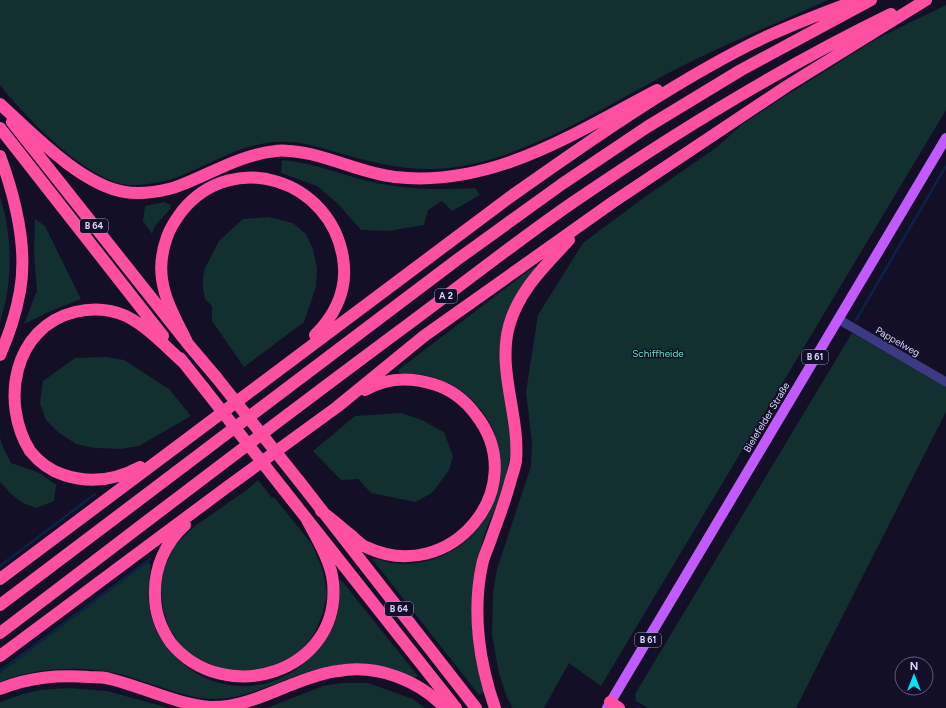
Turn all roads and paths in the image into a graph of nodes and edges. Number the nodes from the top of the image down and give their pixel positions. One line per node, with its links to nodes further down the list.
1 (858, 0): 5 (highway)
2 (871, 0): 24 (highway, A 2)
3 (919, 0): 25 (highway, A 2)
4 (926, 0): 11 (highway)
5 (692, 76): 6 (highway); 16 (highway)
6 (0, 104)
7 (0, 107): 13 (highway, B 64)
8 (0, 128): 15 (highway, B 64)
9 (946, 138): 12 (main road, Bielefelder Straße / B 61)
10 (0, 156): 14 (highway)
11 (613, 202): 18 (highway); 32 (highway)
12 (838, 319): 17 (street, Pappelweg); 28 (main road, Bielefelder Straße / B 61)
13 (188, 344): 16 (highway); 21 (highway, B 64, bridge)
14 (0, 355)
15 (184, 364): 19 (highway); 22 (highway, B 64, bridge)
16 (284, 365): 19 (highway)
17 (946, 382)
18 (337, 407): 20 (highway); 21 (highway)
19 (172, 450): 23 (highway)
20 (223, 490): 22 (highway); 26 (highway)
21 (321, 511): 31 (highway, B 64)
22 (306, 518): 30 (highway, B 64)
23 (0, 579)
24 (0, 605)
25 (0, 633)
26 (0, 656)
27 (0, 689): 29 (highway)
28 (612, 706)
29 (445, 708)
30 (456, 708)
31 (476, 708)
32 (495, 708)

